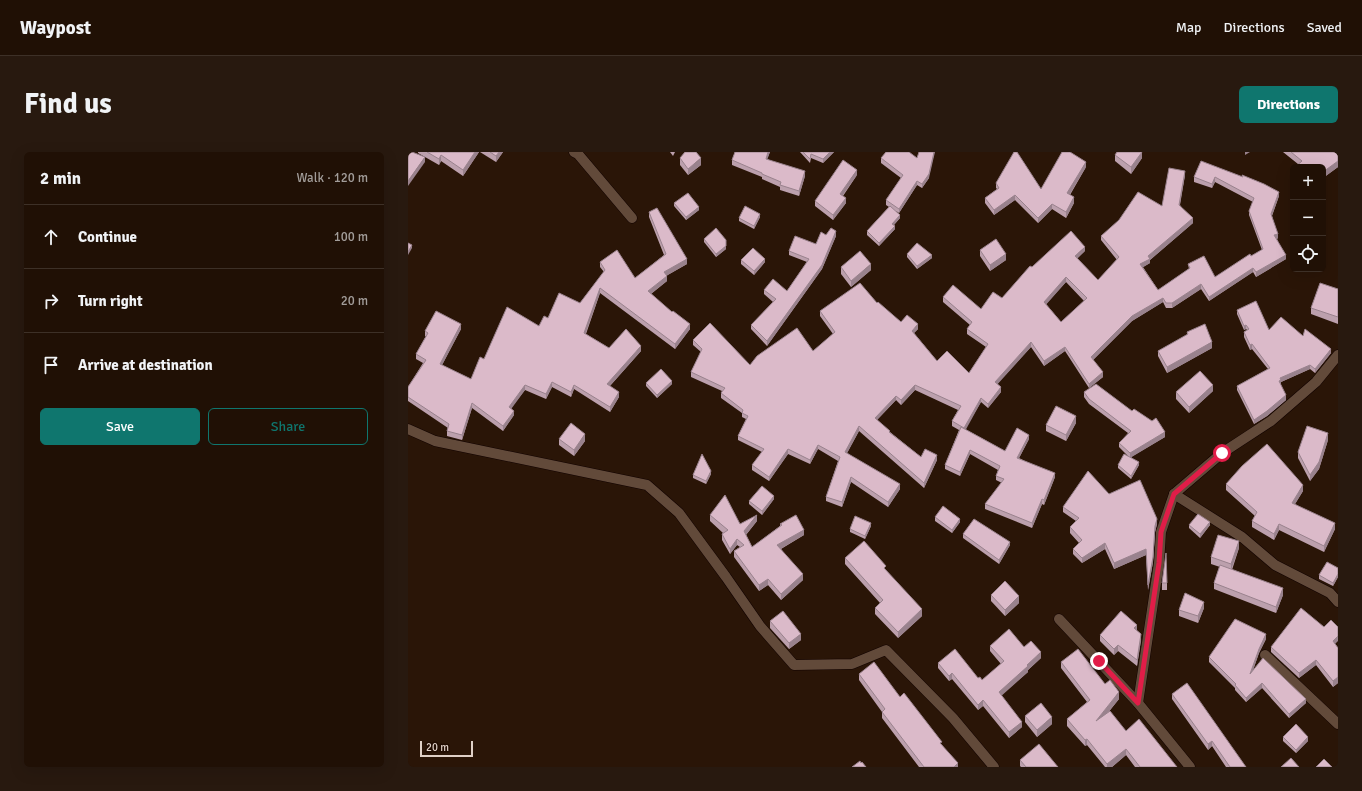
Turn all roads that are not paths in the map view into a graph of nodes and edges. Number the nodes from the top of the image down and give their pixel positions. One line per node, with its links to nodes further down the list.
1 (574, 152): 2 (street)
2 (632, 218)
3 (1338, 355): 5 (street)
4 (408, 429): 11 (street)
5 (1174, 494): 6 (street); 9 (street)
6 (1338, 602)
7 (1059, 619): 9 (street)
8 (1265, 655): 10 (street)
9 (1138, 703): 12 (street)
10 (1338, 724)
11 (994, 767)
12 (1190, 767)

